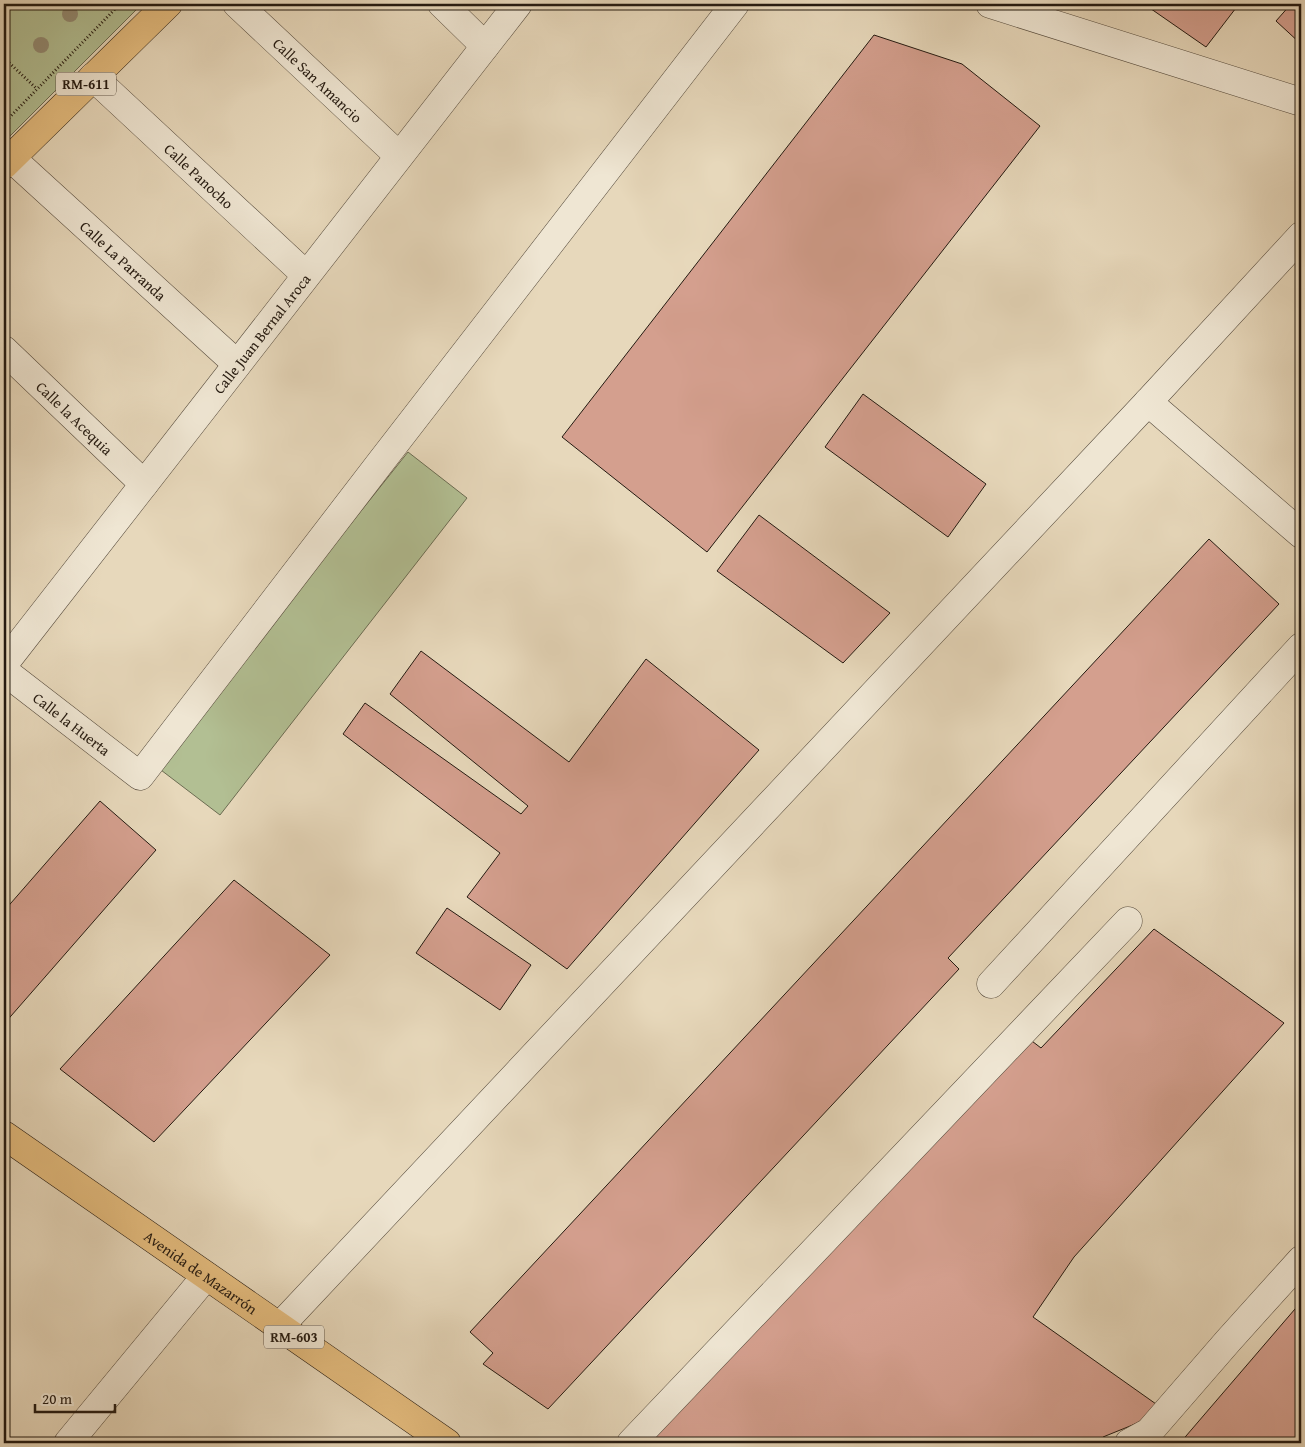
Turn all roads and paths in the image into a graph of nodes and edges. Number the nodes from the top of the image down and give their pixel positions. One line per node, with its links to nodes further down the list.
1 (120, 4): 11 (path)
2 (168, 4): 10 (main road, RM-611)
3 (237, 4): 14 (street, Calle San Amancio)
4 (442, 4): 8 (street)
5 (518, 4): 8 (street, Calle Juan Bernal Aroca)
6 (735, 4): 25 (street, Calle la Huerta)
7 (990, 4): 12 (street)
8 (485, 46): 14 (street, Calle Juan Bernal Aroca)
9 (4, 58): 11 (path)
10 (93, 77): 15 (main road, RM-611); 17 (street, Calle Panocho)
11 (37, 88): 13 (path)
12 (1301, 102)
13 (4, 123)
14 (399, 156): 17 (street, Calle Juan Bernal Aroca)
15 (7, 161): 19 (street, Calle La Parranda)
16 (1301, 236): 20 (street)
17 (306, 275): 19 (street, Calle Juan Bernal Aroca)
18 (4, 350): 21 (street, Calle la Acequia)
19 (237, 364): 21 (street, Calle Juan Bernal Aroca)
20 (1148, 402): 22 (street); 31 (street)
21 (144, 484): 24 (street, Calle Juan Bernal Aroca)
22 (1301, 534)
23 (1301, 647): 27 (street)
24 (4, 664)
25 (4, 671)
26 (1128, 921): 34 (street)
27 (991, 984)
28 (4, 1136): 30 (main road, Avenida de Mazarrón / RM-603)
29 (1301, 1260): 35 (street)
30 (206, 1276): 31 (main road, Avenida de Mazarrón / RM-603); 32 (street)
31 (279, 1327): 33 (main road, Avenida de Mazarrón / RM-603)
32 (68, 1443)
33 (447, 1443)
34 (631, 1443)
35 (1129, 1443)

